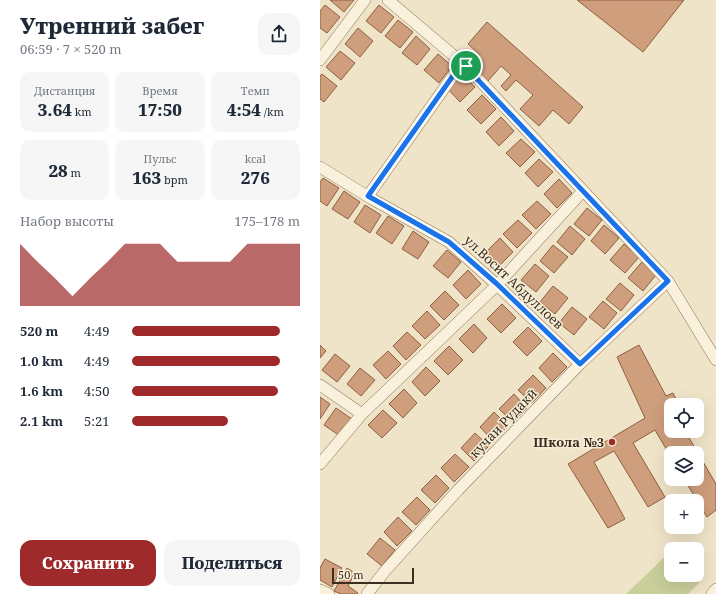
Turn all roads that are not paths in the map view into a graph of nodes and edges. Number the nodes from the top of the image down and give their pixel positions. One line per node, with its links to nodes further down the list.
1 (365, 0): 3 (street)
2 (388, 0): 4 (street)
3 (320, 60)
4 (462, 63): 6 (street); 7 (street)
5 (320, 167): 7 (street, ул.Восит Абдуллоев)
6 (587, 195): 8 (street); 9 (street)
7 (368, 196): 9 (street, ул.Восит Абдуллоев)
8 (668, 281): 10 (street); 11 (street, кучаи Рудакӣ)
9 (497, 284): 11 (street, ул.Восит Абдуллоев); 13 (street)
10 (716, 360)
11 (580, 364): 18 (street, кучаи Рудакӣ)
12 (320, 385): 13 (street)
13 (362, 414): 14 (street)
14 (320, 464)
15 (716, 589): 19 (street)
16 (320, 590): 17 (street)
17 (329, 594)
18 (367, 594)
19 (712, 594)

